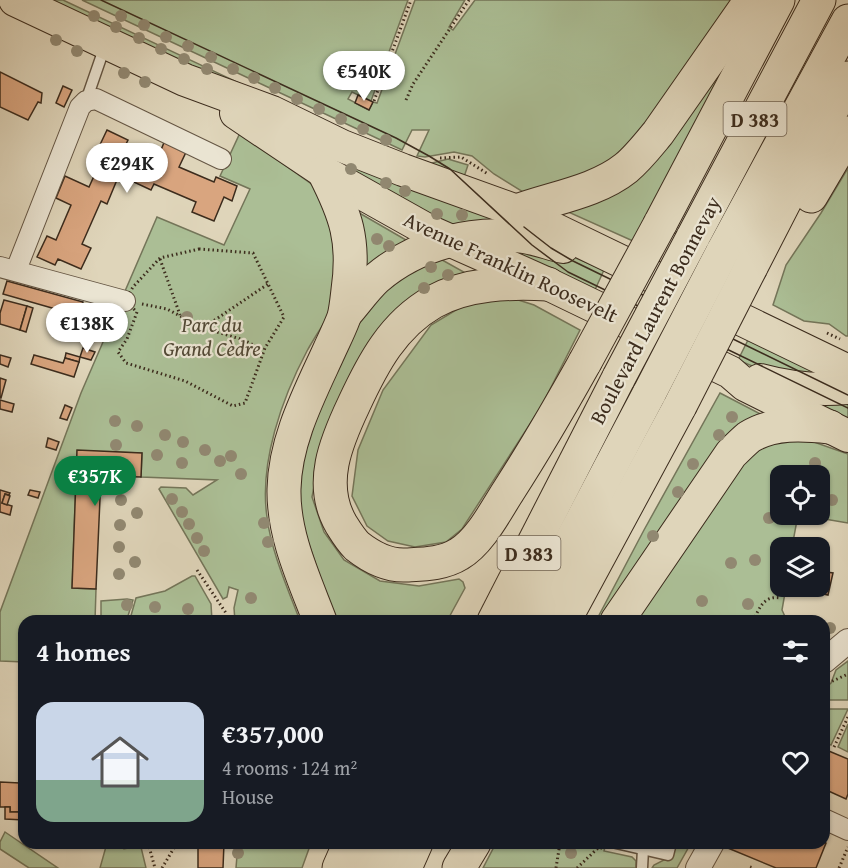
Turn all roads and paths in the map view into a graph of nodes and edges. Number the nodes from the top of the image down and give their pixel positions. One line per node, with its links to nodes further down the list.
1 (15, 0): 8 (main road, Avenue Franklin Roosevelt)
2 (411, 0): 13 (path)
3 (469, 0): 11 (path)
4 (751, 0): 17 (highway)
5 (778, 0): 24 (highway, bridge)
6 (819, 0): 36 (highway, Boulevard Laurent Bonnevay / D 383, bridge)
7 (848, 21): 43 (highway, bridge)
8 (106, 43): 10 (main road, Avenue Franklin Roosevelt); 12 (lane)
9 (848, 78): 22 (highway, D 383)
10 (185, 80): 16 (main road, Avenue Franklin Roosevelt); 17 (main road, Avenue Franklin Roosevelt)
11 (406, 100)
12 (86, 101): 15 (street); 21 (street)
13 (374, 101)
14 (848, 133): 22 (highway)
15 (221, 159)
16 (324, 172): 18 (main road, Avenue Franklin Roosevelt); 27 (highway)
17 (517, 211): 20 (main road, Avenue Franklin Roosevelt)
18 (447, 241): 20 (main road); 24 (main road, Avenue Franklin Roosevelt); 27 (main road)
19 (160, 258): 23 (path); 25 (path); 26 (path)
20 (631, 266): 29 (main road, Avenue Franklin Roosevelt)
21 (8, 269): 25 (street)
22 (758, 270): 44 (highway, D 383, bridge)
23 (268, 284): 28 (path); 31 (path)
24 (548, 284): 33 (main road, Avenue Franklin Roosevelt)
25 (125, 301): 26 (path); 31 (path)
26 (180, 316): 28 (path)
27 (344, 316): 40 (highway)
28 (203, 328): 31 (path)
29 (792, 344): 30 (main road); 32 (main road, Avenue Franklin Roosevelt)
30 (848, 346)
31 (265, 348)
32 (848, 371)
33 (730, 372): 34 (main road); 35 (main road, Avenue Franklin Roosevelt)
34 (848, 388)
35 (839, 431): 45 (highway)
36 (563, 484): 41 (highway); 42 (highway, Boulevard Laurent Bonnevay / D 383)
37 (198, 570): 39 (path)
38 (781, 598): 46 (path)
39 (226, 615)
40 (318, 615)
41 (472, 615)
42 (497, 615)
43 (532, 615)
44 (567, 615)
45 (620, 615)
46 (756, 615)
47 (848, 641): 48 (street)
48 (830, 656)
49 (848, 675): 50 (path)
50 (830, 682)
51 (848, 717): 52 (path)
52 (834, 747)
53 (830, 822): 54 (street)
54 (848, 830)
55 (848, 847): 81 (path)
56 (150, 849): 69 (path)
57 (173, 849): 70 (path)
58 (329, 849): 71 (highway)
59 (347, 849): 72 (highway)
60 (380, 849): 73 (highway)
61 (413, 849): 74 (highway)
62 (447, 849): 75 (highway)
63 (470, 849): 76 (highway)
64 (559, 849): 77 (path)
65 (597, 849): 78 (path)
66 (643, 849): 67 (lane); 79 (lane)
67 (670, 849)
68 (709, 849): 80 (street)
69 (155, 868)
70 (162, 868)
71 (321, 868)
72 (339, 868)
73 (372, 868)
74 (405, 868)
75 (439, 868)
76 (459, 868)
77 (556, 868)
78 (577, 868)
79 (642, 868)
80 (698, 868)
81 (839, 868)

